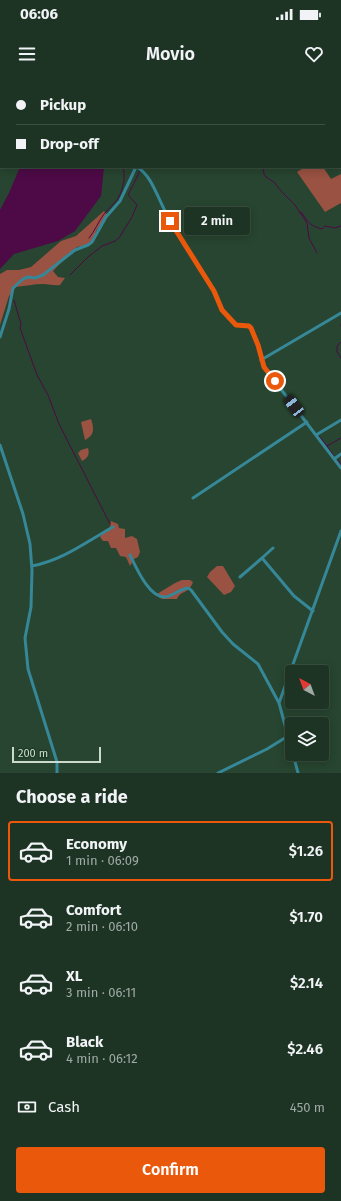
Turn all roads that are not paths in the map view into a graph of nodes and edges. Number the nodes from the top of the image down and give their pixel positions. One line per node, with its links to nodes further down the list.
1 (136, 168): 4 (street)
2 (138, 168): 5 (street)
3 (341, 313): 5 (street)
4 (0, 336)
5 (261, 360): 7 (street)
6 (341, 420): 8 (street)
7 (307, 422): 8 (street); 13 (street)
8 (316, 435): 11 (street)
9 (0, 445): 19 (street)
10 (341, 454): 11 (street)
11 (334, 459): 12 (street)
12 (341, 468)
13 (193, 498)
14 (113, 527): 19 (street)
15 (341, 531): 21 (street)
16 (273, 548): 18 (street)
17 (130, 555): 22 (street)
18 (262, 558): 20 (street); 21 (street)
19 (32, 566): 26 (street)
20 (240, 577)
21 (313, 611): 22 (street)
22 (279, 703): 23 (street)
23 (285, 725)
24 (285, 738): 27 (street)
25 (295, 761): 28 (street)
26 (58, 773)
27 (218, 773)
28 (298, 773)

